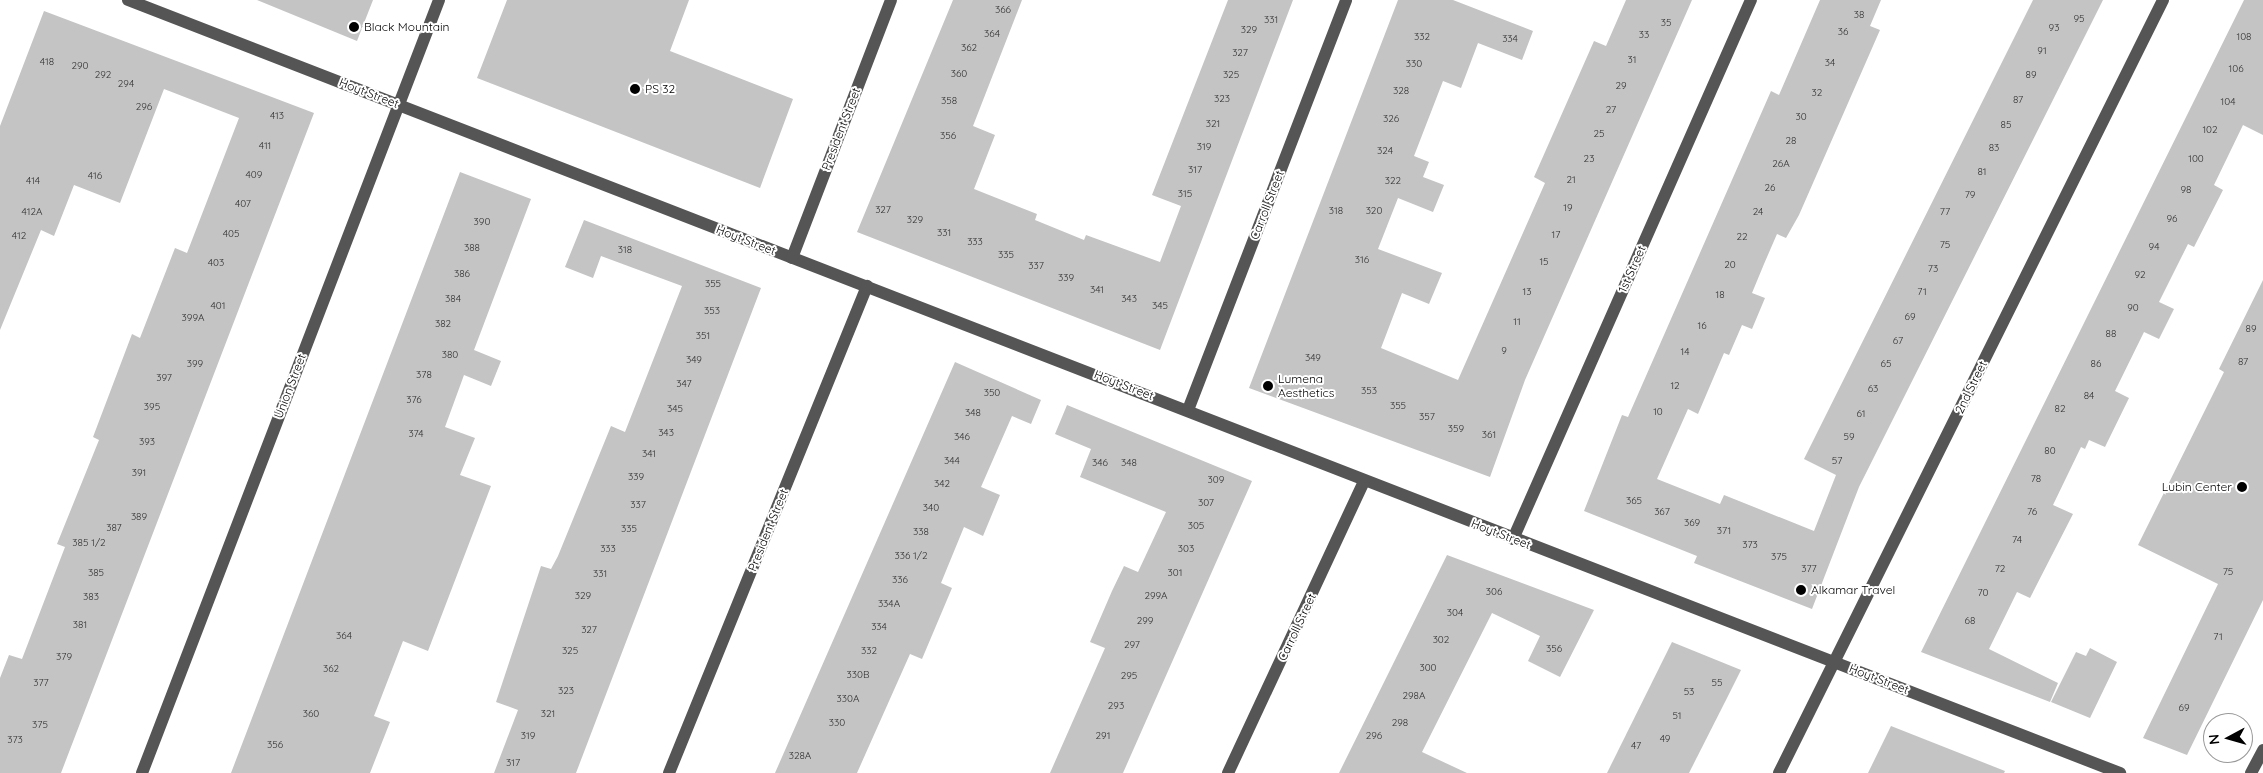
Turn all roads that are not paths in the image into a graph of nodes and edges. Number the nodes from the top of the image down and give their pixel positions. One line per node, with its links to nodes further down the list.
1 (128, 0): 7 (street, Hoyt Street)
2 (439, 0): 7 (street, Union Street)
3 (891, 0): 8 (street, President Street)
4 (1346, 0): 10 (street, Carroll Street)
5 (1751, 0): 12 (street, 1st Street)
6 (2162, 0): 13 (street, 2nd Street)
7 (398, 105): 8 (street, Hoyt Street); 15 (street, Union Street)
8 (792, 258): 9 (street, Hoyt Street)
9 (867, 286): 10 (street, Hoyt Street); 16 (street, President Street)
10 (1188, 410): 11 (street, Hoyt Street)
11 (1364, 481): 12 (street, Hoyt Street); 17 (street, Carroll Street)
12 (1513, 539): 13 (street, Hoyt Street)
13 (1834, 662): 18 (street, 2nd Street); 19 (street, Hoyt Street)
14 (2263, 750): 20 (street)
15 (142, 773)
16 (669, 773)
17 (1228, 773)
18 (1779, 773)
19 (2120, 773)
20 (2251, 773)

